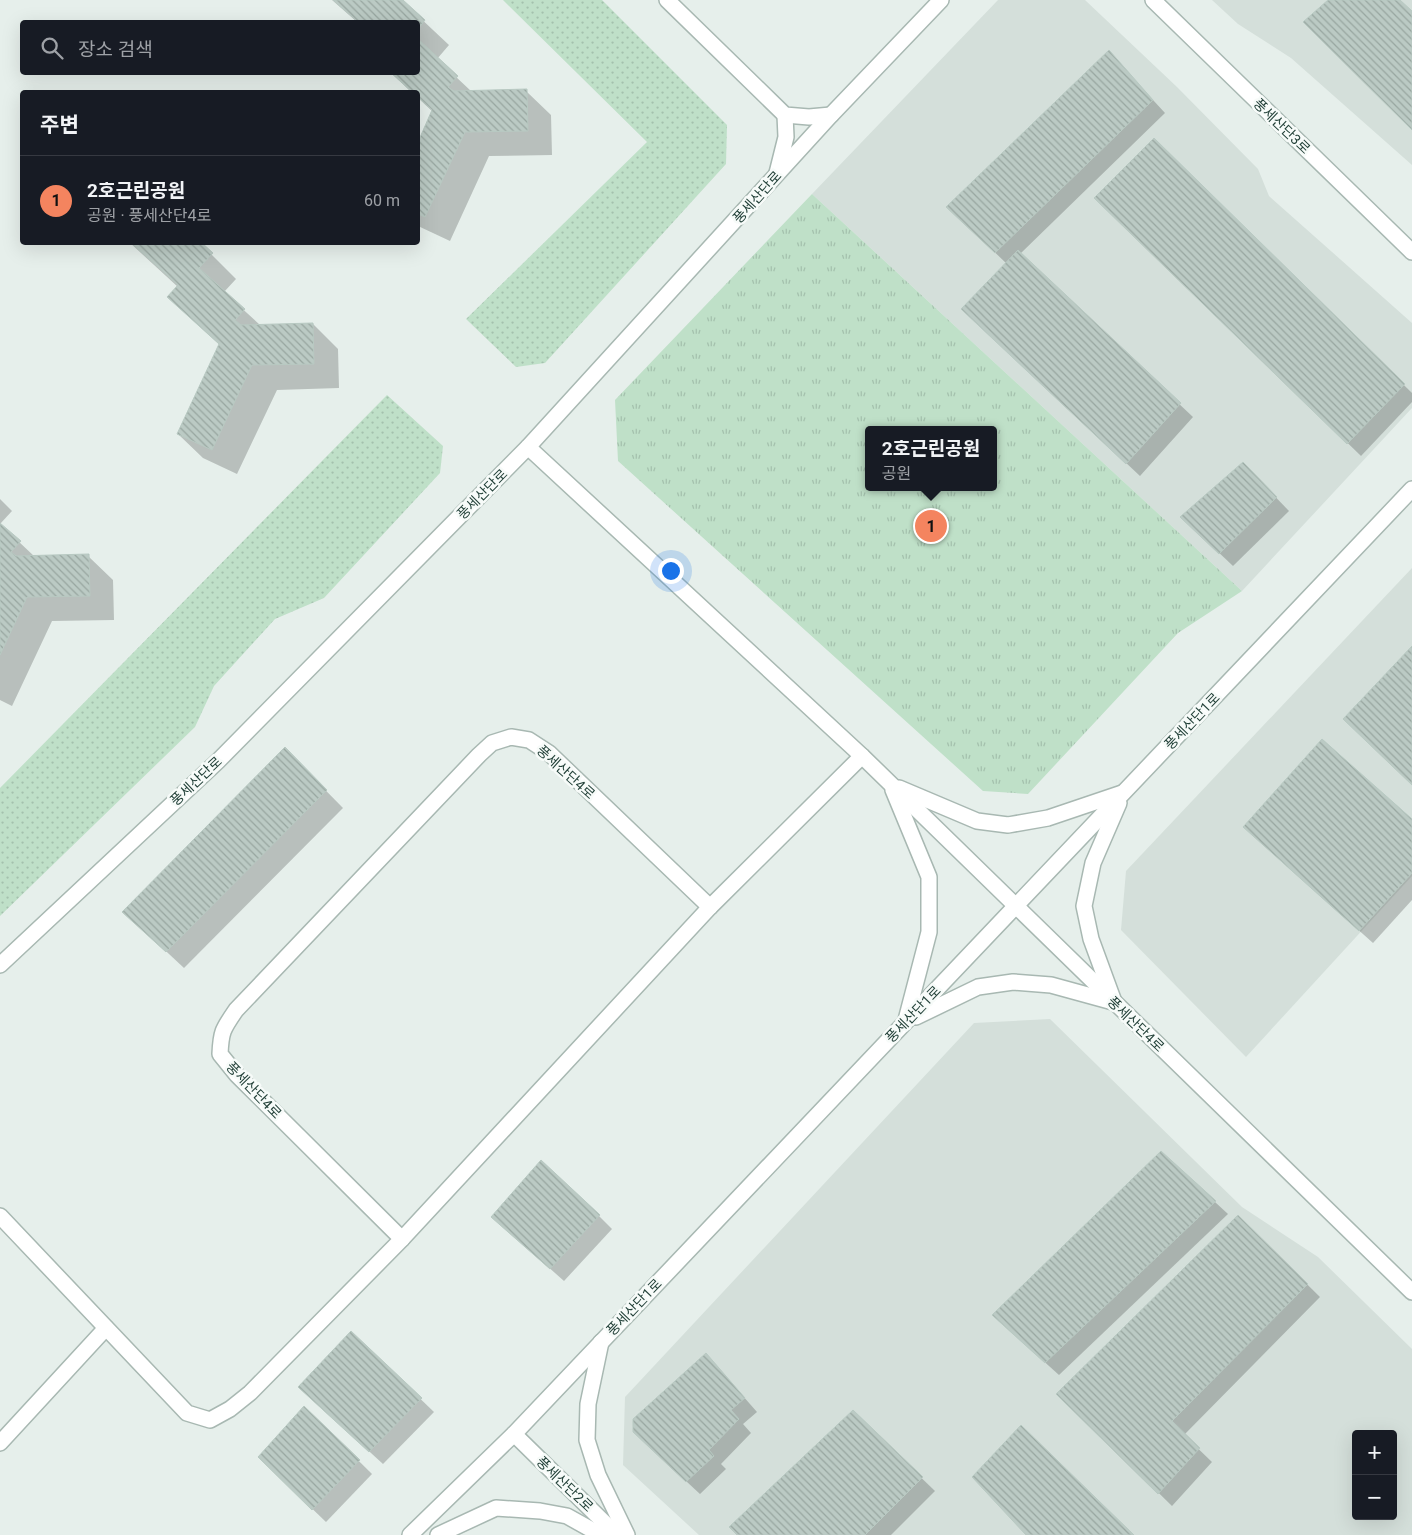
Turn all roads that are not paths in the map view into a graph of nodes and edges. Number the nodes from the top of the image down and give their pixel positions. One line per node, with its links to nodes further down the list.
1 (667, 0): 4 (street)
2 (940, 0): 5 (street, 풍세산단로)
3 (1153, 0): 7 (street, 풍세산단3로)
4 (785, 115): 5 (street); 6 (street)
5 (831, 115): 6 (street, 풍세산단로)
6 (777, 174): 8 (street, 풍세산단로)
7 (1412, 252)
8 (528, 447): 10 (street, 풍세산단4로); 15 (street, 풍세산단로)
9 (1412, 489): 12 (street, 풍세산단1로)
10 (862, 756): 11 (street, 풍세산단4로); 13 (street)
11 (891, 784): 12 (street); 14 (street, 풍세산단4로); 17 (street)
12 (1124, 792): 14 (street, 풍세산단1로); 16 (street)
13 (710, 907): 19 (street); 19 (street, 풍세산단4로)
14 (1015, 907): 16 (street, 풍세산단4로); 17 (street, 풍세산단1로)
15 (0, 965)
16 (1114, 1003): 17 (street); 20 (street, 풍세산단4로)
17 (905, 1022): 22 (street, 풍세산단1로)
18 (0, 1216): 21 (street)
19 (402, 1239): 21 (street)
20 (1412, 1292)
21 (106, 1328): 24 (street)
22 (601, 1342): 23 (street, 풍세산단1로); 29 (street)
23 (514, 1434): 25 (street, 풍세산단1로); 28 (street, 풍세산단2로)
24 (0, 1443)
25 (410, 1535)
26 (438, 1535): 27 (street)
27 (601, 1535)
28 (617, 1535)
29 (627, 1535)

